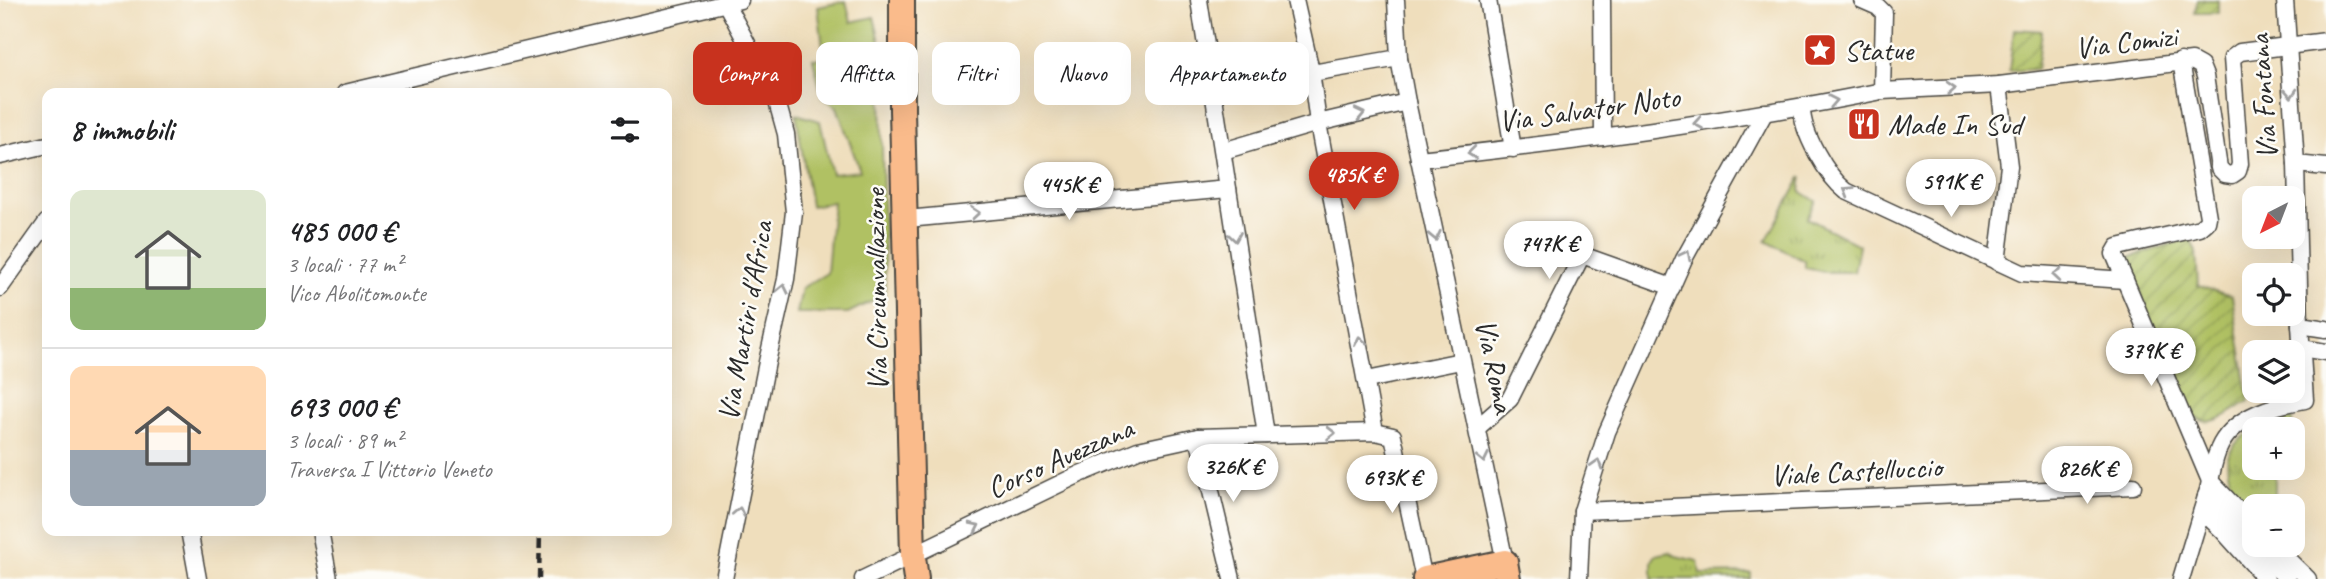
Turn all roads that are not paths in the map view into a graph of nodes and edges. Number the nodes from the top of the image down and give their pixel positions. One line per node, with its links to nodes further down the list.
1 (902, 0): 33 (main road, Via Circumvallazione)
2 (1199, 0): 11 (street)
3 (1295, 0): 15 (street)
4 (1396, 0): 13 (street, Via Roma)
5 (1488, 0): 26 (street)
6 (1602, 0): 24 (street)
7 (1862, 0): 18 (street)
8 (2285, 0): 12 (street, Via Fontana)
9 (730, 1): 17 (street); 64 (street, Via Martiri d'Africa, one-way to 9)
10 (2326, 41): 12 (street)
11 (1206, 42)
12 (2288, 46): 14 (street, Via Comizi); 30 (street, Via Fontana, one-way to 30)
13 (1399, 58): 15 (street); 19 (street, Via Roma)
14 (2181, 61): 16 (street, Via Comizi); 37 (street)
15 (1311, 71): 23 (street)
16 (1999, 85): 18 (street, Via Comizi, one-way to 16); 35 (street)
17 (365, 88)
18 (1882, 91): 21 (street, Via Comizi, one-way to 18)
19 (1407, 103): 23 (street, one-way to 19); 29 (street, Via Roma)
20 (1215, 105): 27 (street)
21 (1802, 107): 22 (street, Via Salvator Noto); 35 (street, one-way to 21)
22 (1765, 112): 24 (street, Via Salvator Noto, one-way to 24); 38 (street, one-way to 22)
23 (1318, 123): 27 (street); 45 (street, one-way to 23)
24 (1603, 138): 26 (street, Via Salvator Noto)
25 (42, 146): 28 (street)
26 (1513, 149): 29 (street, Via Salvator Noto, one-way to 29)
27 (1223, 151): 32 (street)
28 (0, 156)
29 (1419, 159): 44 (street, Via Roma, one-way to 44)
30 (2296, 164): 31 (street); 36 (street, Via Fontana)
31 (2326, 167)
32 (1228, 189): 33 (street, one-way to 32); 49 (street, one-way to 49)
33 (907, 219): 60 (main road, Via Circumvallazione)
34 (42, 229): 39 (street)
35 (1997, 262): 37 (street, one-way to 35)
36 (2298, 263)
37 (2125, 280): 52 (street)
38 (1672, 287): 47 (street); 53 (street, one-way to 38)
39 (0, 288)
40 (2305, 326): 41 (street)
41 (2326, 329)
42 (2305, 349): 43 (street)
43 (2326, 352)
44 (1461, 361): 45 (street); 47 (street, Via Roma)
45 (1367, 380): 48 (street)
46 (2284, 403): 52 (street, Via Fontana)
47 (1477, 428): 61 (street, Via Roma, one-way to 61)
48 (1375, 432): 49 (street, Corso Avezzana, one-way to 48); 67 (street)
49 (1266, 435): 50 (street, Corso Avezzana)
50 (1198, 437): 60 (street, Corso Avezzana, one-way to 50); 66 (street)
51 (2133, 486): 53 (street, Viale Castelluccio)
52 (2206, 496): 54 (street); 55 (street); 69 (street); 70 (street)
53 (1583, 511): 68 (street)
54 (2242, 519)
55 (2242, 532)
56 (190, 536): 62 (street)
57 (321, 536): 63 (street)
58 (2266, 557): 71 (street)
59 (2285, 557): 72 (street)
60 (915, 568): 65 (street, Corso Avezzana)
61 (1507, 571): 67 (main road)
62 (198, 579)
63 (329, 579)
64 (724, 579)
65 (863, 579)
66 (1232, 579)
67 (1424, 579)
68 (1579, 579)
69 (2181, 579)
70 (2266, 579)
71 (2287, 579)
72 (2308, 579)

